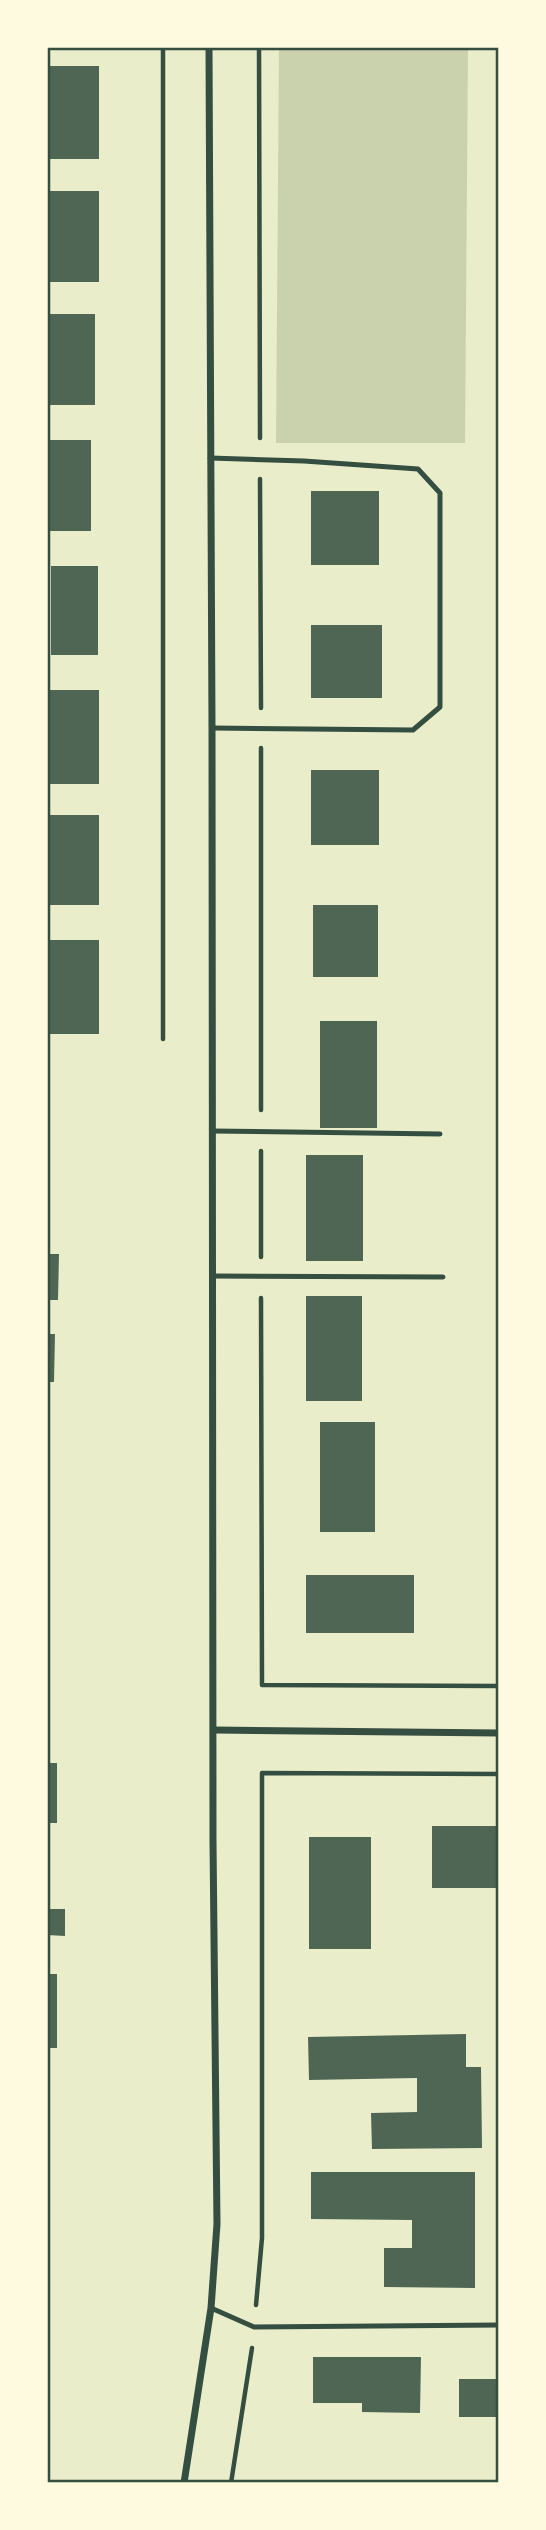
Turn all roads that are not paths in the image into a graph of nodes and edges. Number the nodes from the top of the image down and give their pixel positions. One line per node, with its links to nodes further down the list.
1 (209, 47): 2 (street)
2 (210, 458): 3 (street); 3 (lane)
3 (212, 727): 4 (street)
4 (212, 1131): 5 (lane); 6 (street)
5 (440, 1135)
6 (212, 1276): 7 (lane); 8 (street)
7 (443, 1277)
8 (214, 1730): 9 (street); 10 (street)
9 (499, 1733)
10 (211, 2308): 11 (lane); 12 (street)
11 (499, 2325)
12 (184, 2483)

